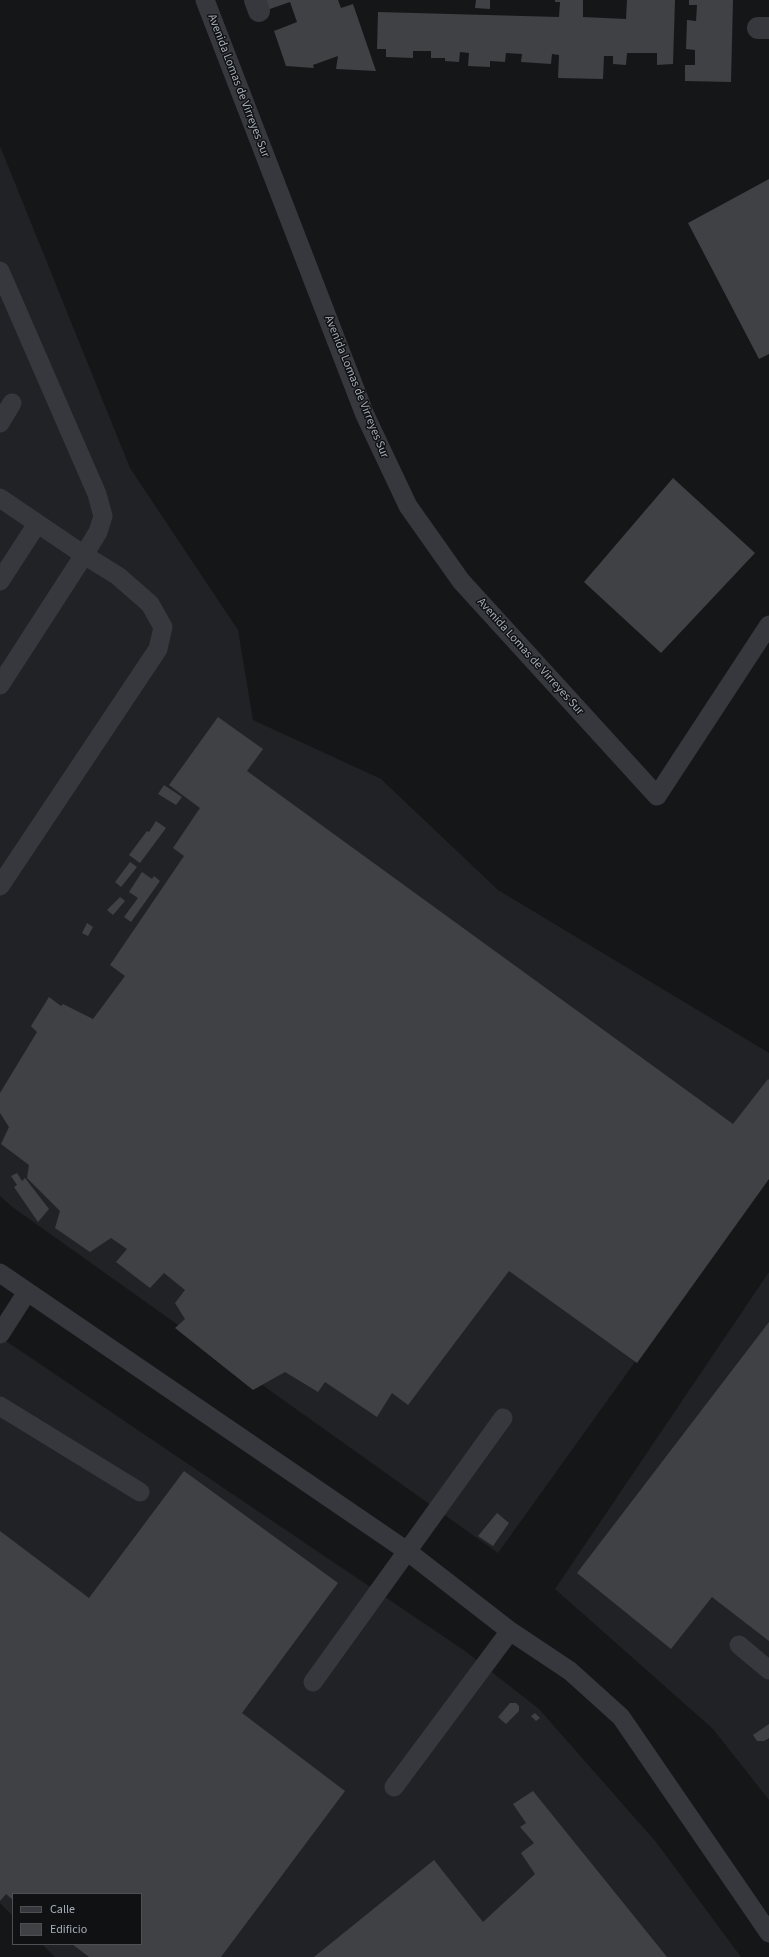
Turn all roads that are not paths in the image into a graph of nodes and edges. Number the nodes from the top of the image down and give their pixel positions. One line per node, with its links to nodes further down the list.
1 (205, 0): 9 (lane, Avenida Lomas de Virreyes Sur)
2 (0, 271): 7 (lane)
3 (12, 403): 4 (lane)
4 (0, 423)
5 (0, 498): 6 (lane)
6 (38, 524): 7 (lane); 8 (lane)
7 (84, 555): 10 (lane); 11 (lane)
8 (0, 581)
9 (769, 625)
10 (0, 685)
11 (0, 886)
12 (0, 1273): 13 (lane)
13 (27, 1292): 14 (lane); 18 (lane)
14 (0, 1334)
15 (0, 1406): 17 (lane)
16 (503, 1418): 18 (lane)
17 (140, 1492)
18 (407, 1551): 19 (lane); 22 (lane)
19 (510, 1631): 23 (lane); 24 (lane)
20 (739, 1645): 21 (lane)
21 (769, 1670)
22 (313, 1682)
23 (394, 1787)
24 (768, 1928)

